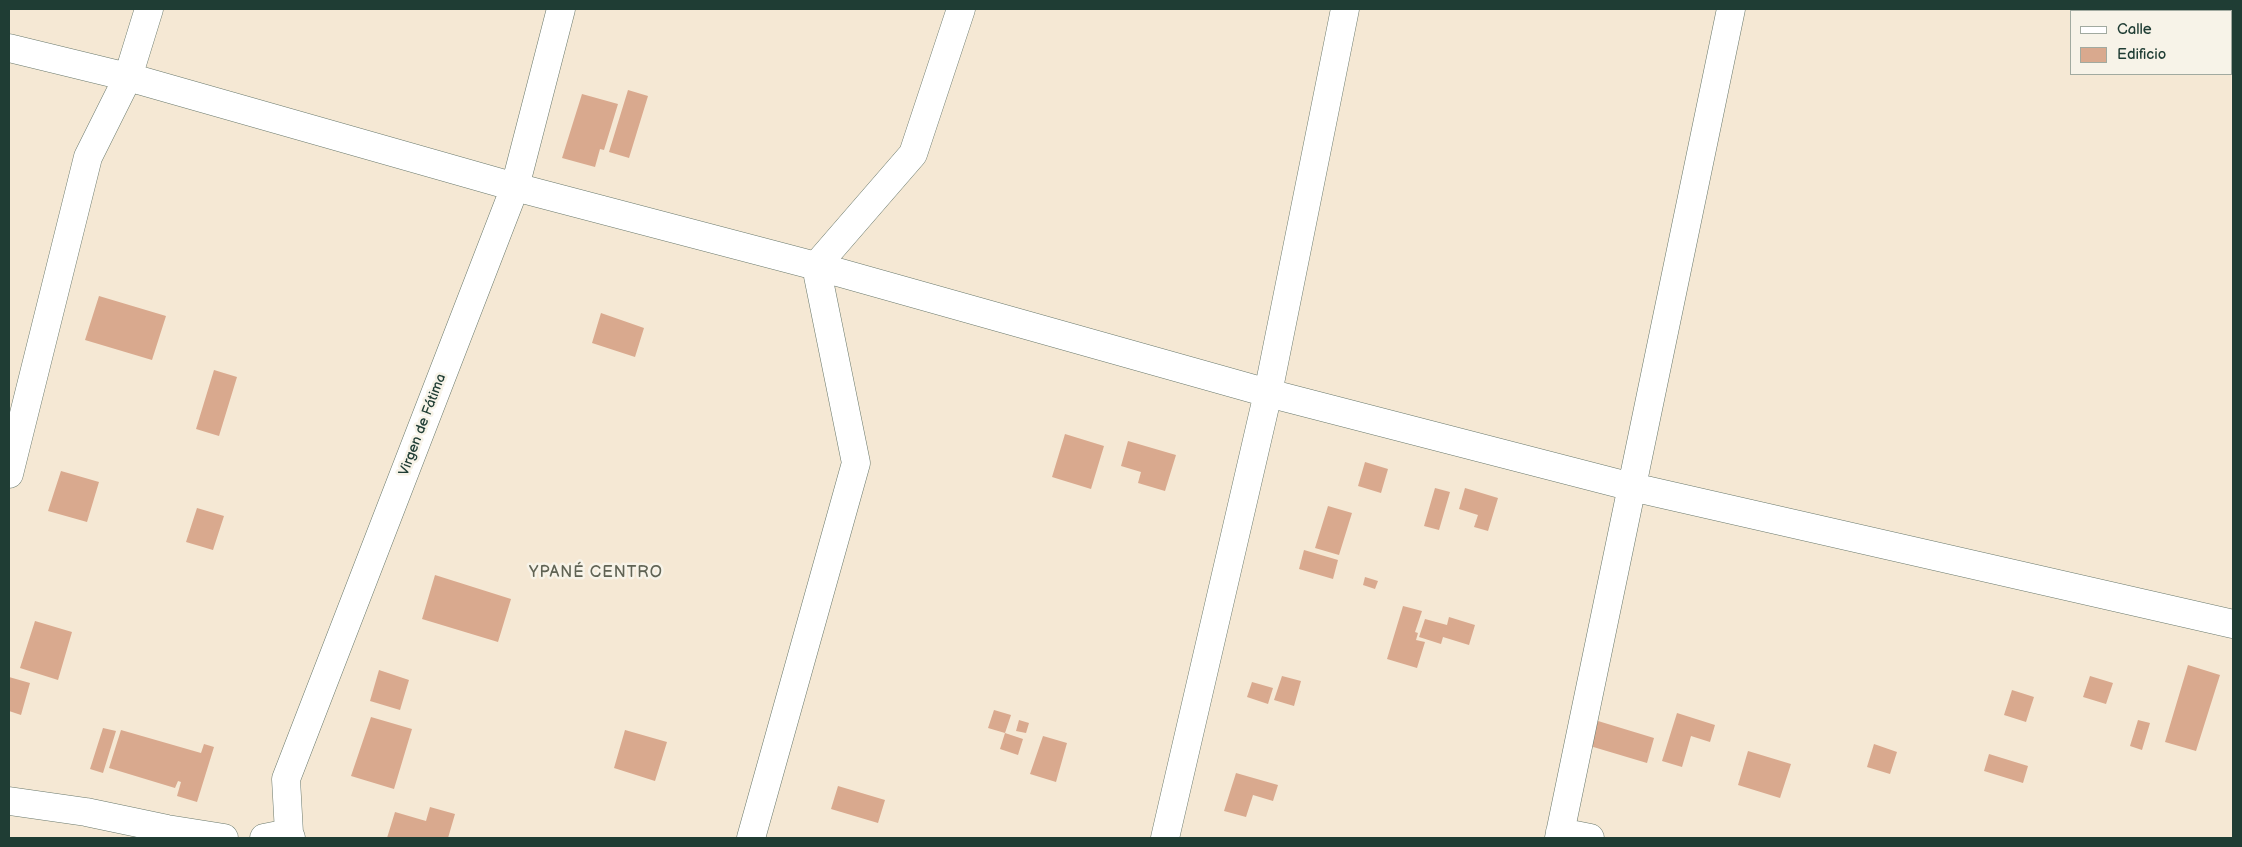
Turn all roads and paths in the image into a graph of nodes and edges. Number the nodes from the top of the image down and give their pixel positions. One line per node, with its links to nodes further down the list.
1 (149, 9): 7 (street)
2 (560, 9): 8 (street, Virgen de Fátima)
3 (961, 9): 9 (street)
4 (1346, 9): 10 (street)
5 (1731, 9): 12 (street)
6 (9, 48): 7 (street)
7 (128, 77): 8 (street); 11 (street)
8 (515, 187): 9 (street); 16 (street, Virgen de Fátima)
9 (816, 266): 10 (street); 18 (street)
10 (1268, 393): 12 (street); 19 (street)
11 (9, 474)
12 (1632, 487): 13 (street); 15 (street)
13 (2233, 624)
14 (9, 802): 17 (street)
15 (1559, 835): 20 (street)
16 (282, 836)
17 (224, 838)
18 (751, 838)
19 (1165, 838)
20 (1590, 838)

